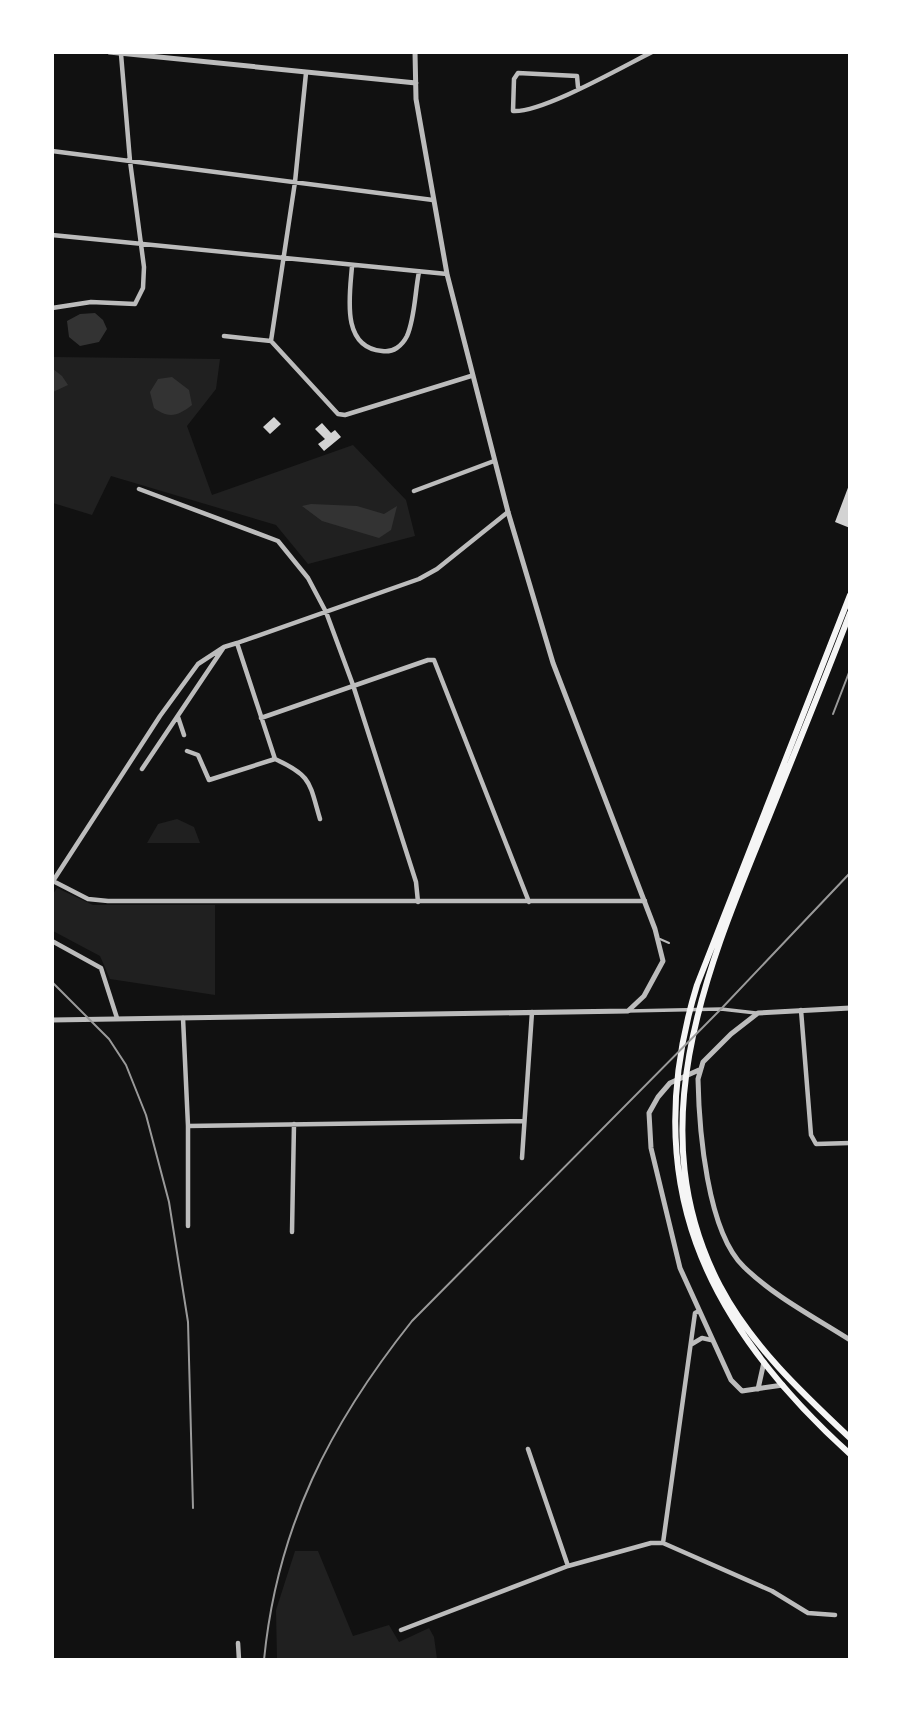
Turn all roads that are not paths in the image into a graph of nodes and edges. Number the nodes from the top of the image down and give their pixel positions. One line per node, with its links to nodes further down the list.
1 (109, 52): 4 (street)
2 (415, 52): 6 (street)
3 (653, 52): 7 (street)
4 (121, 54): 5 (street); 9 (street)
5 (306, 73): 6 (street); 10 (street)
6 (416, 83): 11 (street)
7 (579, 87): 7 (street)
8 (52, 151): 9 (street)
9 (130, 161): 10 (street); 13 (street)
10 (295, 182): 11 (street); 14 (street)
11 (433, 200): 17 (street)
12 (52, 235): 13 (street)
13 (141, 243): 14 (street); 18 (street)
14 (283, 259): 15 (street); 20 (street)
15 (352, 266): 16 (street); 16 (street)
16 (419, 272): 17 (street)
17 (447, 274): 21 (street)
18 (52, 307)
19 (224, 336): 20 (street)
20 (271, 341): 21 (street)
21 (471, 376): 22 (street)
22 (494, 461): 24 (street); 25 (street)
23 (139, 489): 27 (street)
24 (414, 491)
25 (508, 512): 27 (street); 41 (street)
26 (849, 595): 40 (main road)
27 (326, 612): 29 (street); 31 (street)
28 (849, 613): 40 (main road)
29 (237, 643): 30 (street); 33 (street)
30 (224, 647): 32 (street); 39 (street)
31 (353, 685): 33 (street); 42 (street); 43 (street)
32 (177, 717): 34 (street); 37 (street)
33 (261, 718): 36 (street)
34 (184, 735)
35 (187, 751): 36 (street)
36 (275, 759): 38 (street)
37 (142, 769)
38 (320, 819)
39 (54, 881): 42 (street)
40 (737, 887): 69 (main road); 72 (main road)
41 (645, 901): 43 (street); 44 (street)
42 (418, 902): 43 (street)
43 (529, 902)
44 (658, 937): 46 (lane); 48 (street)
45 (52, 941): 53 (street)
46 (669, 943)
47 (849, 1008): 49 (street)
48 (628, 1010): 50 (street); 51 (street)
49 (801, 1010): 51 (street); 61 (street)
50 (532, 1012): 52 (street); 58 (street)
51 (758, 1013): 55 (street)
52 (183, 1017): 53 (street); 60 (street)
53 (117, 1018): 54 (street)
54 (52, 1020)
55 (699, 1070): 56 (street); 57 (street)
56 (698, 1079): 57 (street); 66 (street)
57 (663, 1091): 65 (street)
58 (524, 1121): 59 (street); 62 (street)
59 (294, 1124): 60 (street); 64 (street)
60 (188, 1126): 63 (street)
61 (849, 1143)
62 (522, 1158)
63 (188, 1226)
64 (292, 1232)
65 (699, 1311): 67 (street); 68 (street)
66 (849, 1340)
67 (715, 1342): 68 (street); 71 (street)
68 (692, 1344): 75 (street)
69 (764, 1362): 70 (main road); 71 (street)
70 (782, 1385): 71 (street); 74 (main road)
71 (757, 1389)
72 (849, 1438)
73 (528, 1449): 76 (street)
74 (849, 1454)
75 (663, 1543): 76 (street); 77 (street)
76 (568, 1566): 78 (street)
77 (835, 1615)
78 (401, 1630)
79 (238, 1643): 80 (street)
80 (239, 1660)

